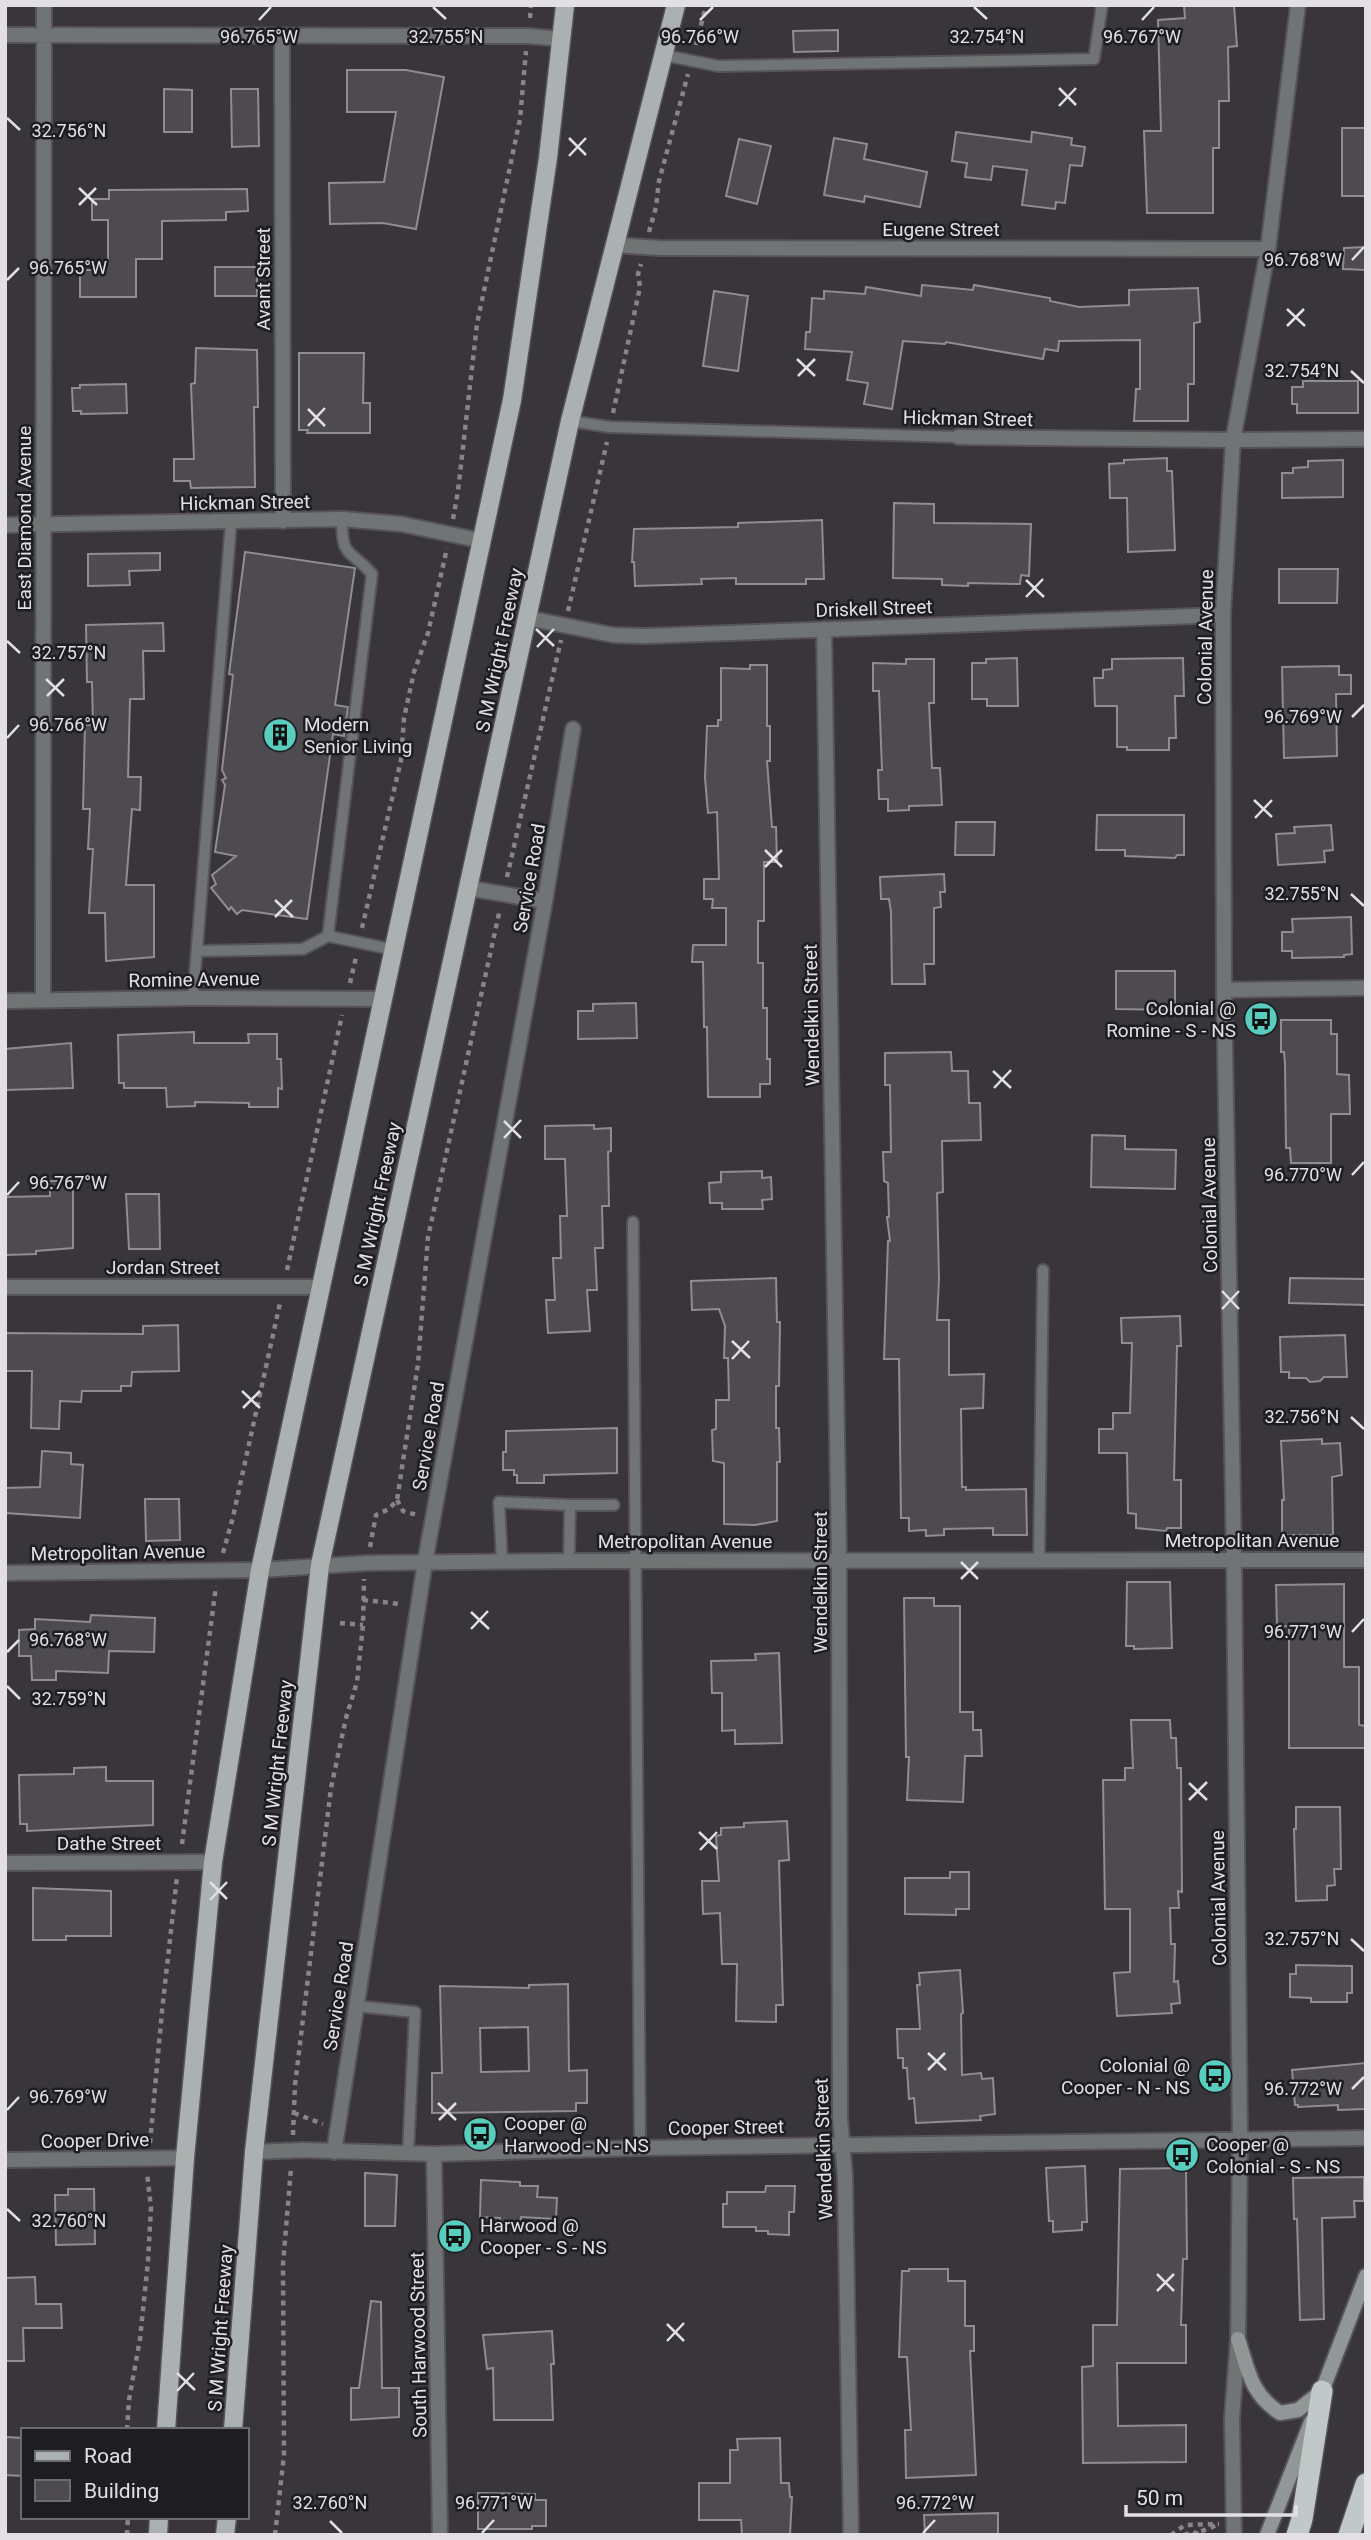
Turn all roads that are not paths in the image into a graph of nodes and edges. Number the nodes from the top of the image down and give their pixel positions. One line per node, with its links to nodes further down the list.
1 (44, 5): 7 (street, East Diamond Avenue)
2 (565, 5): 9 (main road, S M Wright Freeway)
3 (676, 5): 10 (main road, S M Wright Freeway)
4 (1102, 5): 10 (lane)
5 (1298, 5): 12 (street, Colonial Avenue)
6 (5, 35): 7 (street)
7 (44, 35): 8 (street); 21 (street, East Diamond Avenue)
8 (282, 36): 9 (street); 18 (street, Avant Street)
9 (562, 39): 22 (main road, S M Wright Freeway)
10 (663, 55): 11 (main road, S M Wright Freeway)
11 (614, 246): 12 (street, Eugene Street); 13 (main road, S M Wright Freeway)
12 (1268, 249): 16 (street, Colonial Avenue)
13 (570, 421): 14 (lane, Hickman Street); 24 (main road, S M Wright Freeway)
14 (958, 437): 16 (street, Hickman Street)
15 (1366, 439): 16 (street, Hickman Street)
16 (1233, 440): 23 (street, Colonial Avenue)
17 (342, 519): 18 (street, Hickman Street); 22 (street, Hickman Street); 29 (lane)
18 (283, 521): 19 (street, Hickman Street)
19 (231, 523): 21 (street, Hickman Street); 31 (lane)
20 (5, 524): 21 (street, Hickman Street)
21 (43, 524): 37 (street, East Diamond Avenue)
22 (483, 541): 30 (main road, S M Wright Freeway)
23 (1223, 615): 25 (street, Driskell Street); 33 (street, Colonial Avenue)
24 (527, 618): 25 (street, Driskell Street); 27 (main road, S M Wright Freeway)
25 (824, 629): 45 (street, Wendelkin Street)
26 (573, 729): 28 (street, Service Road)
27 (467, 888): 28 (street); 52 (main road, S M Wright Freeway)
28 (545, 901): 51 (street, Service Road)
29 (328, 936): 30 (lane); 31 (lane)
30 (395, 950): 35 (main road, S M Wright Freeway)
31 (198, 951): 34 (lane)
32 (1366, 988): 33 (street)
33 (1224, 990): 47 (street, Colonial Avenue)
34 (194, 998): 35 (street, Romine Avenue); 37 (street, Romine Avenue)
35 (384, 999): 41 (main road, S M Wright Freeway)
36 (5, 1000): 37 (street, Romine Avenue)
37 (43, 1000)
38 (633, 1222): 44 (lane)
39 (1043, 1270): 46 (lane)
40 (5, 1287): 41 (street, Jordan Street)
41 (321, 1287): 53 (main road, S M Wright Freeway)
42 (570, 1505): 43 (lane); 49 (lane); 50 (lane)
43 (614, 1505)
44 (637, 1560): 45 (street, Metropolitan Avenue); 50 (street, Metropolitan Avenue); 61 (lane)
45 (839, 1560): 46 (street, Metropolitan Avenue); 60 (street, Wendelkin Street)
46 (1040, 1560): 47 (street, Metropolitan Avenue)
47 (1234, 1560): 48 (street, Metropolitan Avenue); 59 (street, Colonial Avenue)
48 (1366, 1560)
49 (502, 1561): 50 (street, Metropolitan Avenue); 51 (street, Metropolitan Avenue)
50 (569, 1561)
51 (425, 1562): 52 (street, Metropolitan Avenue); 57 (street, Service Road)
52 (320, 1565): 53 (street, Metropolitan Avenue); 62 (main road, S M Wright Freeway)
53 (260, 1570): 54 (street, Metropolitan Avenue); 56 (main road, S M Wright Freeway)
54 (5, 1573)
55 (5, 1863): 56 (street, Dathe Street)
56 (213, 1863): 66 (main road, S M Wright Freeway)
57 (356, 2006): 63 (street, Service Road); 64 (lane)
58 (1366, 2138): 59 (street, Cooper Street)
59 (1240, 2140): 60 (street, Cooper Street); 69 (street, Colonial Avenue)
60 (843, 2145): 61 (street, Cooper Street); 75 (street, Wendelkin Street)
61 (640, 2148): 65 (street, Cooper Street)
62 (254, 2152): 63 (street, Cooper Street); 72 (main road, S M Wright Freeway)
63 (334, 2152): 64 (street, Cooper Street)
64 (408, 2153): 65 (street, Cooper Street)
65 (433, 2154): 74 (street, South Harwood Street)
66 (185, 2158): 67 (street, Cooper Drive); 71 (main road, S M Wright Freeway)
67 (5, 2160)
68 (1366, 2276): 70 (main road)
69 (1238, 2339): 70 (main road); 76 (street, Colonial Avenue)
70 (1322, 2391): 77 (main road); 78 (highway)
71 (166, 2428)
72 (233, 2428)
73 (1366, 2484): 79 (highway)
74 (440, 2535)
75 (851, 2535)
76 (1234, 2535)
77 (1267, 2535)
78 (1297, 2535)
79 (1349, 2535)

